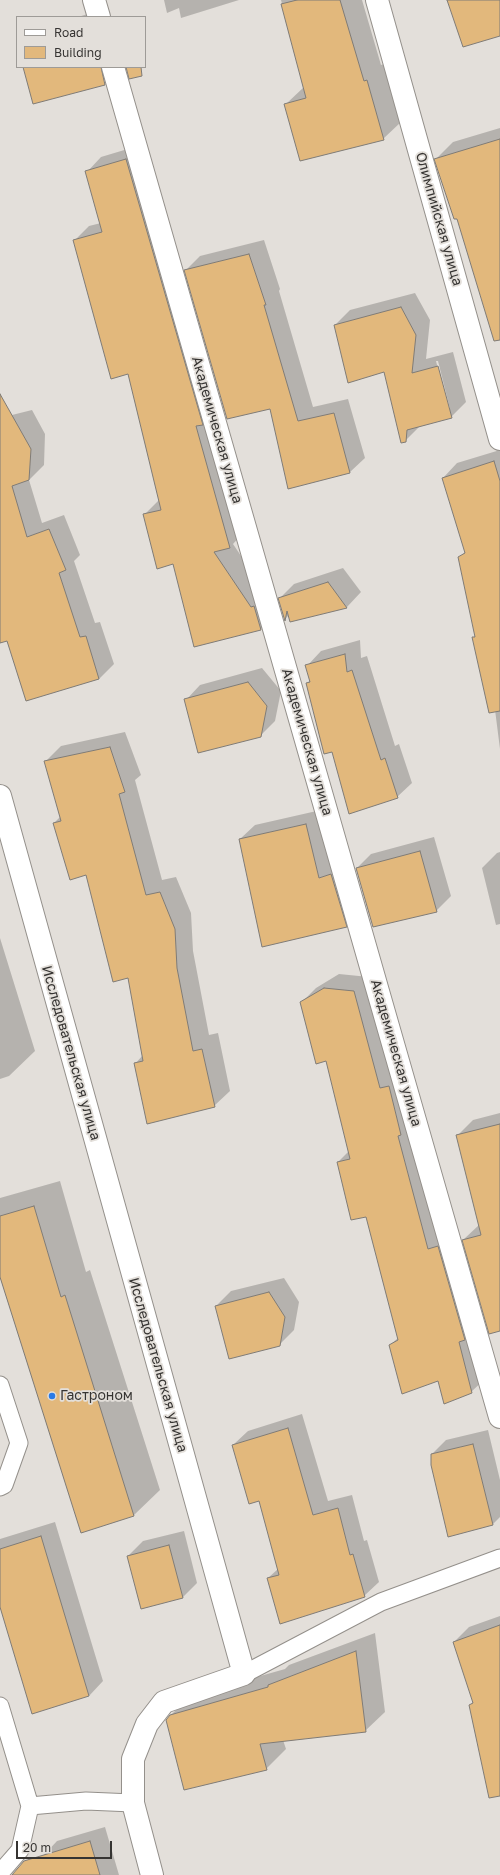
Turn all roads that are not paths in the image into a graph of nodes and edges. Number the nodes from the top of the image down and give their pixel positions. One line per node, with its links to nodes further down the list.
1 (94, 0): 3 (street)
2 (377, 0): 5 (street, Олимпийская улица)
3 (99, 16)
4 (113, 68): 8 (street, Академическая улица)
5 (500, 439)
6 (0, 796): 11 (street, Исследовательская улица)
7 (0, 1385): 9 (lane)
8 (500, 1417)
9 (0, 1487)
10 (500, 1558): 11 (lane)
11 (244, 1674): 13 (street)
12 (0, 1706): 14 (lane)
13 (133, 1803): 14 (lane); 16 (street)
14 (30, 1806): 15 (lane)
15 (0, 1873)
16 (152, 1875)

